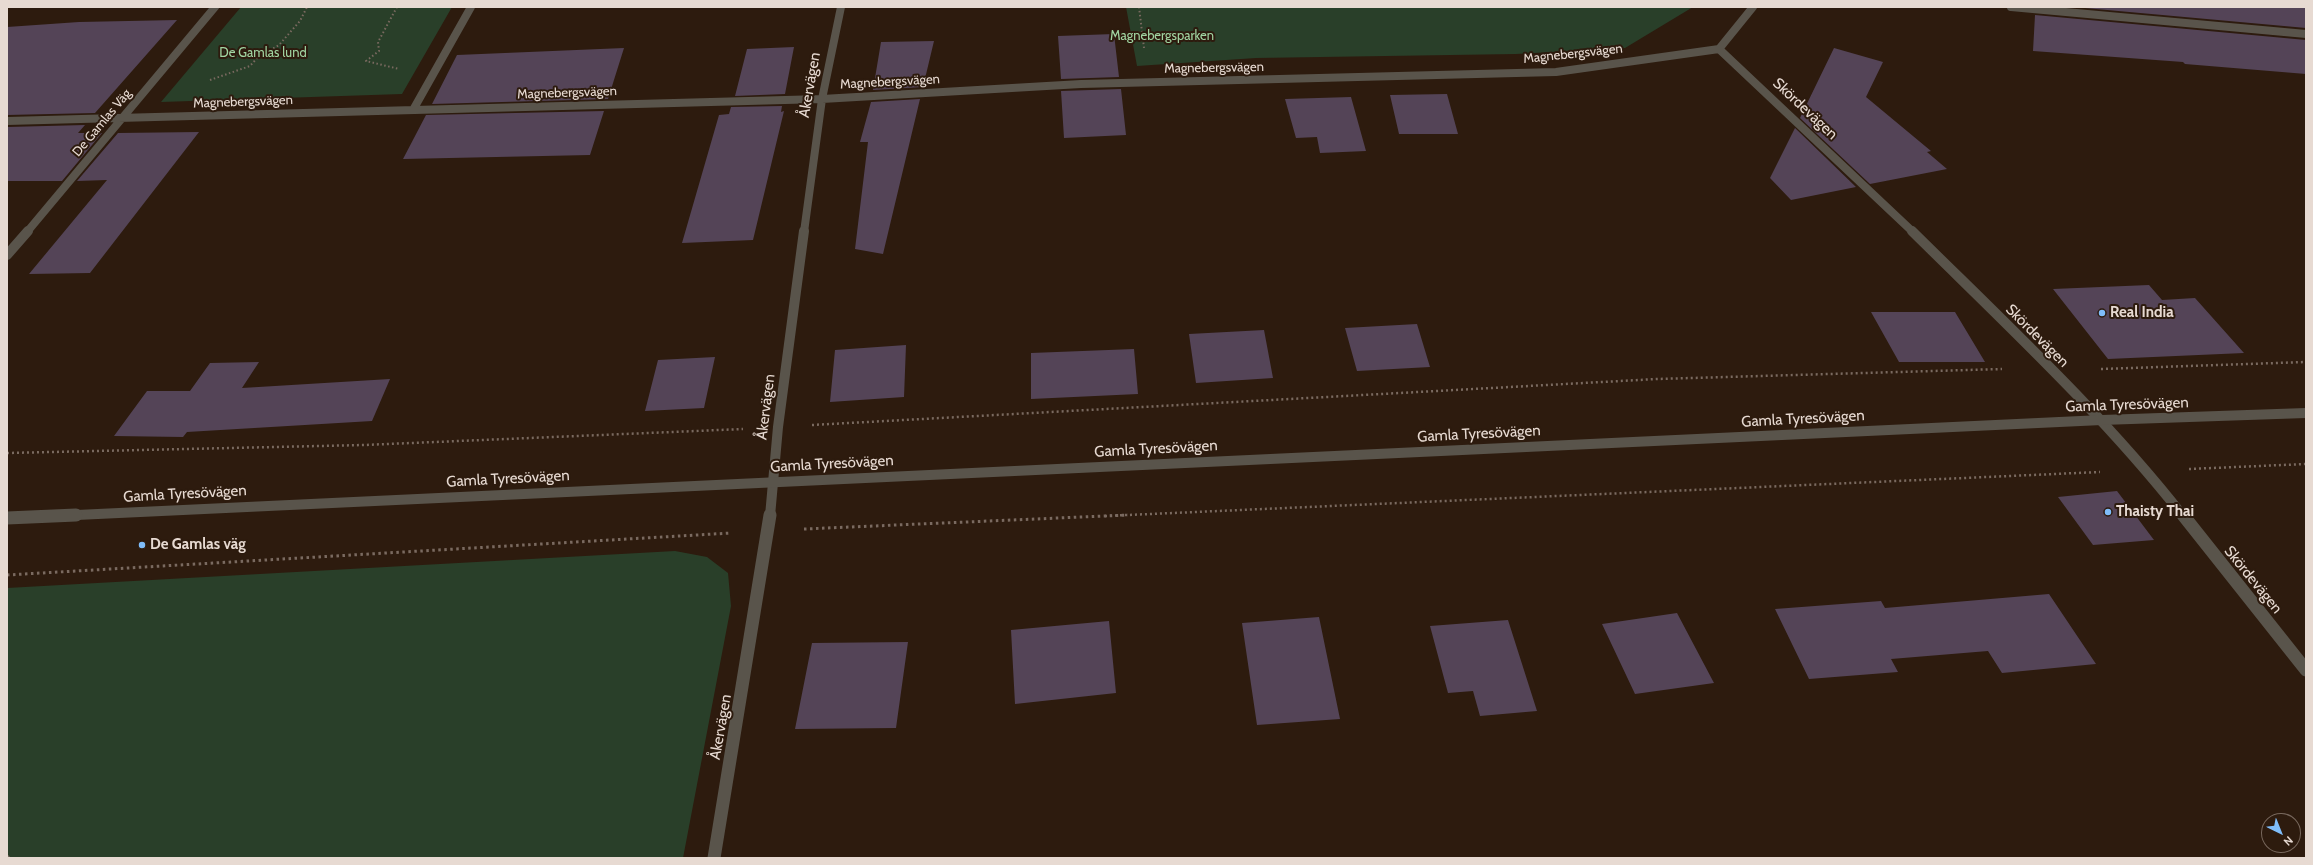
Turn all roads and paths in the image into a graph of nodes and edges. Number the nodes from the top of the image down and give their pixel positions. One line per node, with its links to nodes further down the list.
1 (215, 7): 16 (street, De Gamlas Väg)
2 (307, 7): 12 (path)
3 (397, 7): 11 (path)
4 (471, 7): 11 (street)
5 (841, 7): 14 (street, Åkervägen)
6 (1138, 7): 13 (path)
7 (1753, 7): 10 (street)
8 (2011, 7): 9 (street)
9 (2306, 34)
10 (1719, 49): 13 (street, Magnebergsvägen); 20 (street, Skördevägen)
11 (432, 76): 15 (street)
12 (206, 82)
13 (1149, 83): 14 (street, Magnebergsvägen)
14 (822, 99): 15 (street, Magnebergsvägen); 23 (street, Åkervägen)
15 (413, 110): 16 (street, Magnebergsvägen)
16 (123, 118): 17 (street, Magnebergsvägen); 18 (street, De Gamlas Väg)
17 (7, 121)
18 (7, 255)
19 (2306, 362): 20 (path)
20 (2048, 368): 22 (street, Skördevägen); 23 (path)
21 (2306, 413): 22 (street, Gamla Tyresövägen)
22 (2102, 420): 26 (street, Skördevägen); 27 (street, Gamla Tyresövägen)
23 (778, 427): 24 (path); 27 (street, Åkervägen)
24 (7, 453)
25 (2306, 464): 26 (path)
26 (2147, 470): 29 (path); 31 (street, Skördevägen)
27 (773, 482): 28 (street, Gamla Tyresövägen); 29 (street, Åkervägen)
28 (7, 518)
29 (769, 531): 30 (path); 32 (street, Åkervägen)
30 (7, 575)
31 (2306, 670)
32 (714, 858)

